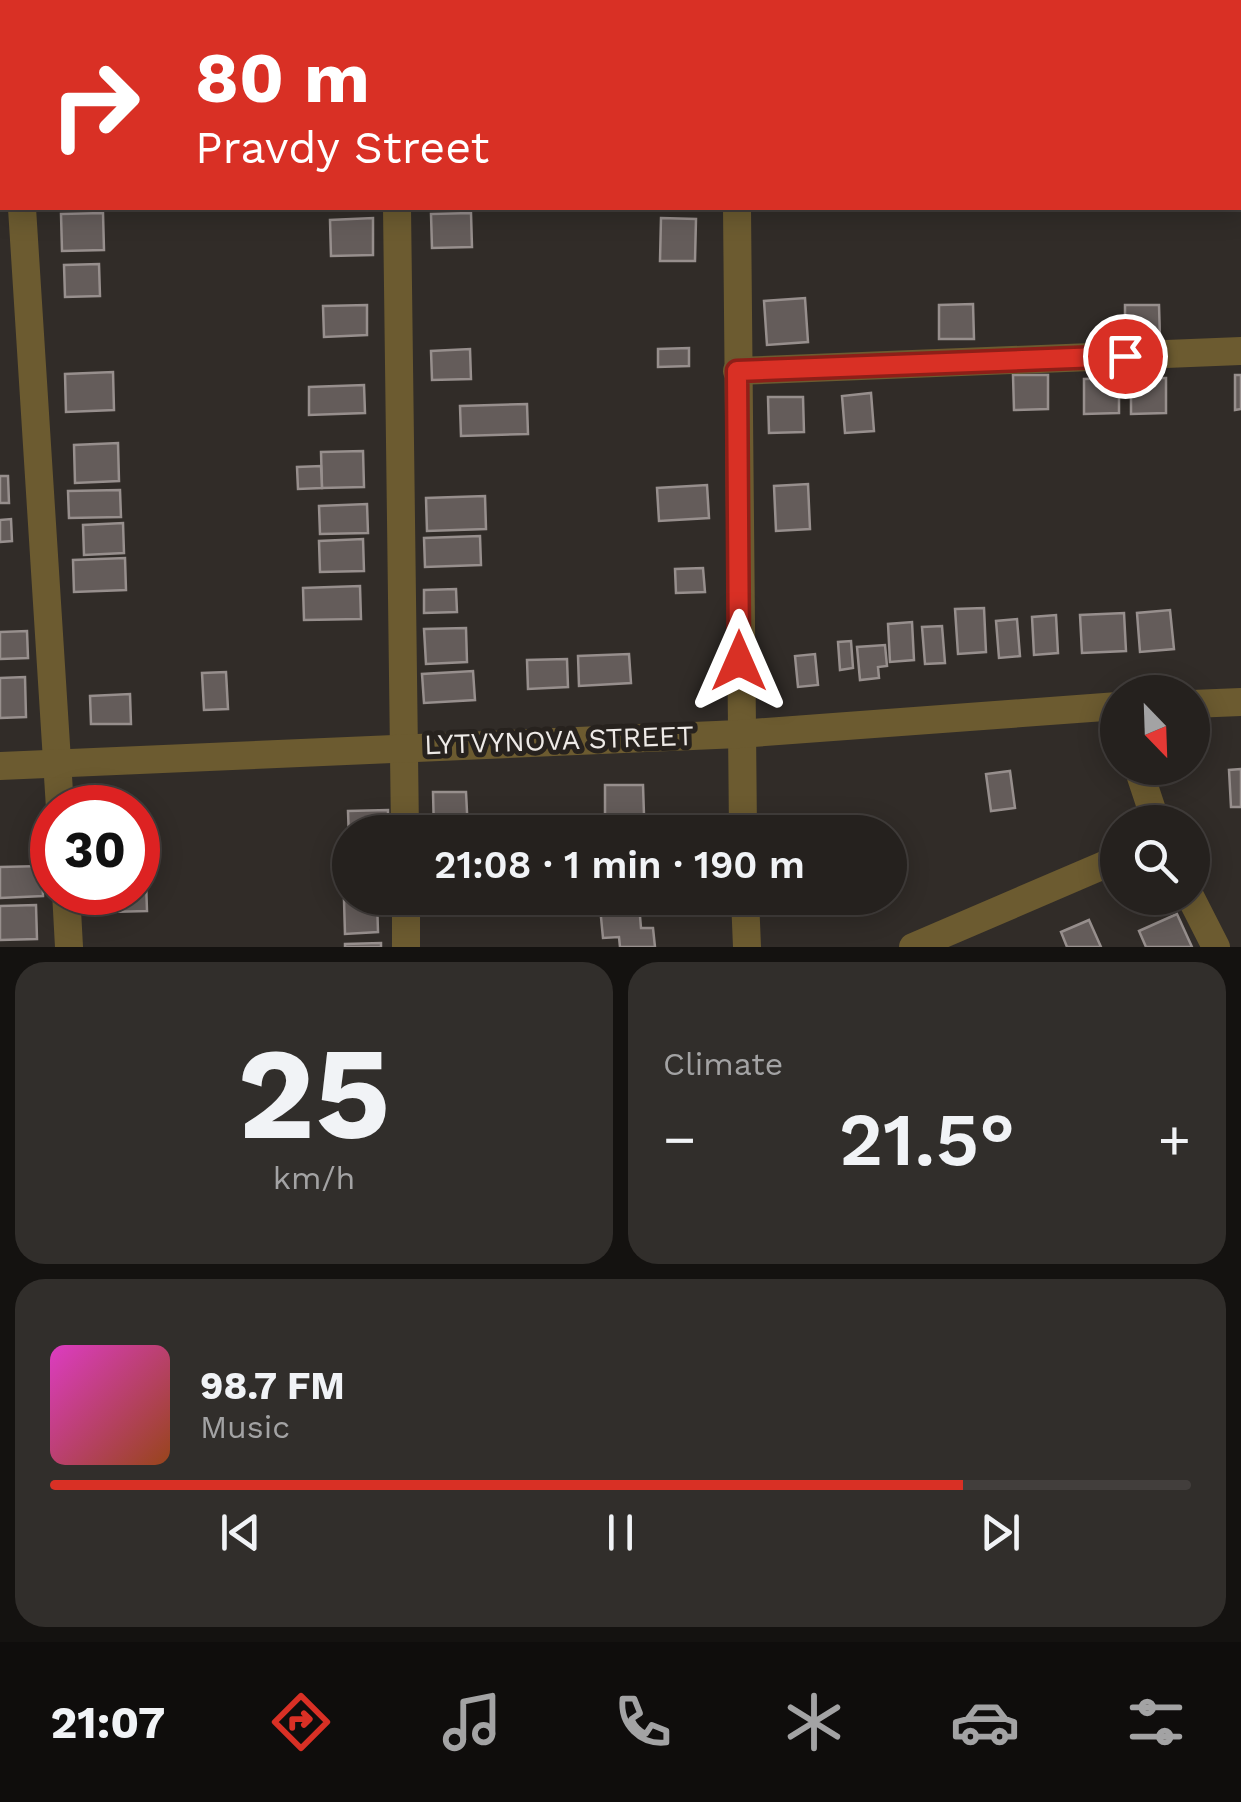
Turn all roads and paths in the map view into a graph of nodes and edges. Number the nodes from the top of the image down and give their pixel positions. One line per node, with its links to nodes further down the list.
1 (22, 210): 11 (street)
2 (397, 210): 10 (street)
3 (737, 210): 5 (street)
4 (1241, 351): 5 (street)
5 (737, 371): 9 (street)
6 (1241, 702): 7 (street)
7 (1210, 703)
8 (1100, 707): 9 (street, LYTVYNOVA STREET)
9 (740, 734): 10 (street, LYTVYNOVA STREET); 15 (street)
10 (403, 746): 11 (street, LYTVYNOVA STREET); 14 (street)
11 (58, 764): 12 (street, LYTVYNOVA STREET); 13 (street)
12 (0, 766)
13 (59, 785)
14 (405, 815)
15 (742, 815)
16 (1100, 867): 24 (street)
17 (67, 915): 21 (street)
18 (406, 915): 22 (street)
19 (745, 915): 23 (street)
20 (1200, 915): 25 (street)
21 (69, 947)
22 (406, 947)
23 (746, 947)
24 (913, 947)
25 (1216, 947)

